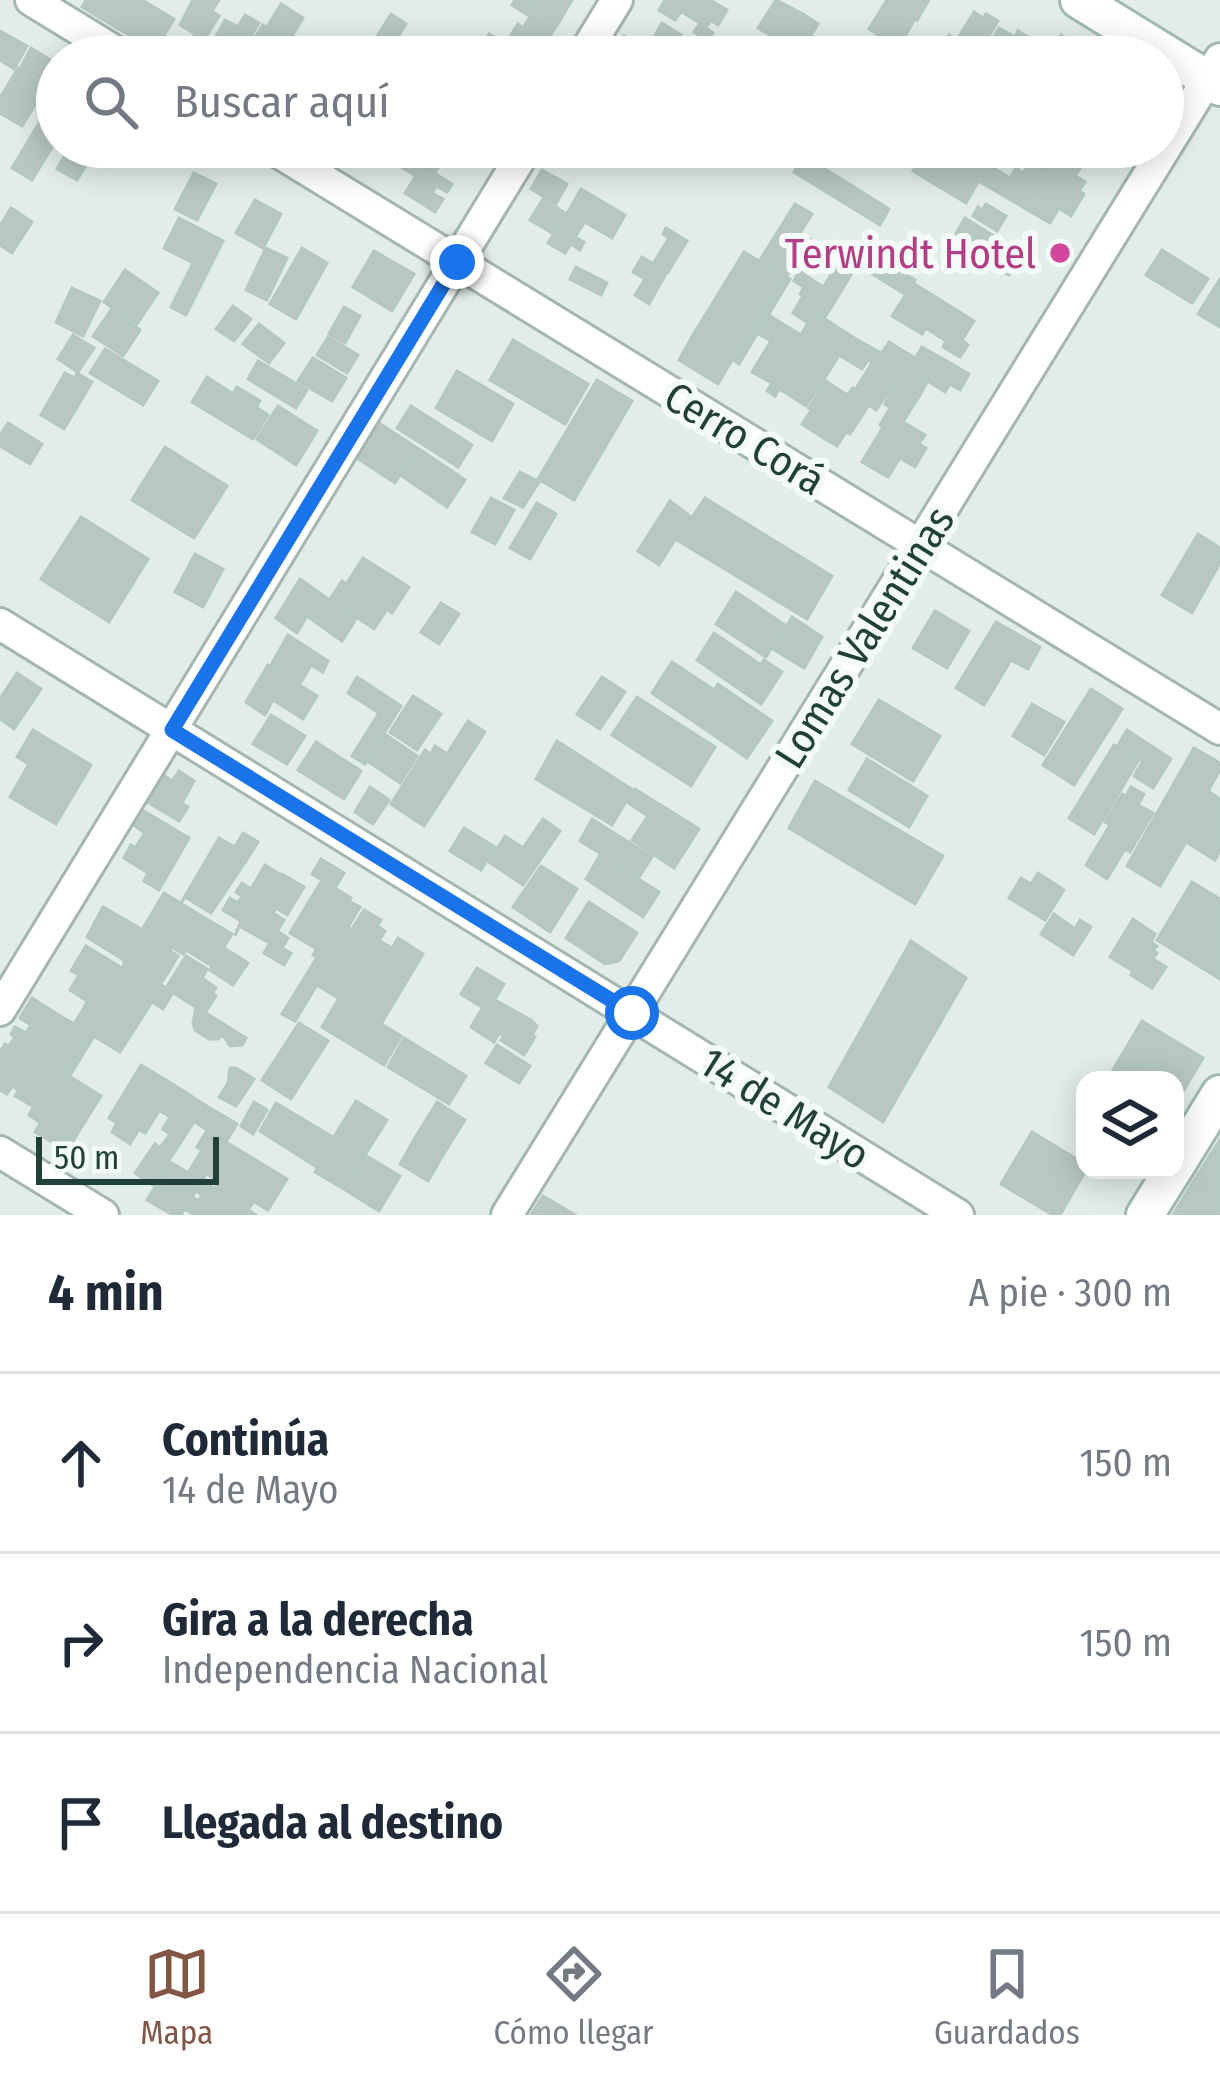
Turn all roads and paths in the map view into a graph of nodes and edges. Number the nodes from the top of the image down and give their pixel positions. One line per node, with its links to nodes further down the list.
1 (31, 0): 4 (street)
2 (617, 0): 5 (street)
3 (1079, 0): 6 (street)
4 (90, 36)
5 (596, 36)
6 (1145, 36)
7 (1184, 57): 8 (street)
8 (1216, 75): 9 (street, Lomas Valentinas)
9 (1184, 126)
10 (304, 168): 13 (street, Cerro Corá)
11 (514, 168): 13 (street)
12 (1157, 168): 14 (street, Lomas Valentinas)
13 (457, 262): 14 (street, Cerro Corá); 17 (street)
14 (920, 545): 16 (street, Cerro Corá); 19 (street, Lomas Valentinas)
15 (0, 624): 17 (street, 14 de Mayo)
16 (1220, 729)
17 (172, 730): 18 (street); 19 (street, 14 de Mayo)
18 (0, 1010)
19 (632, 1013): 25 (street, Lomas Valentinas); 26 (street, 14 de Mayo)
20 (1220, 1094): 22 (street)
21 (0, 1152): 24 (street)
22 (1184, 1152)
23 (1167, 1179): 27 (street)
24 (103, 1215)
25 (507, 1215)
26 (958, 1215)
27 (1145, 1215)

